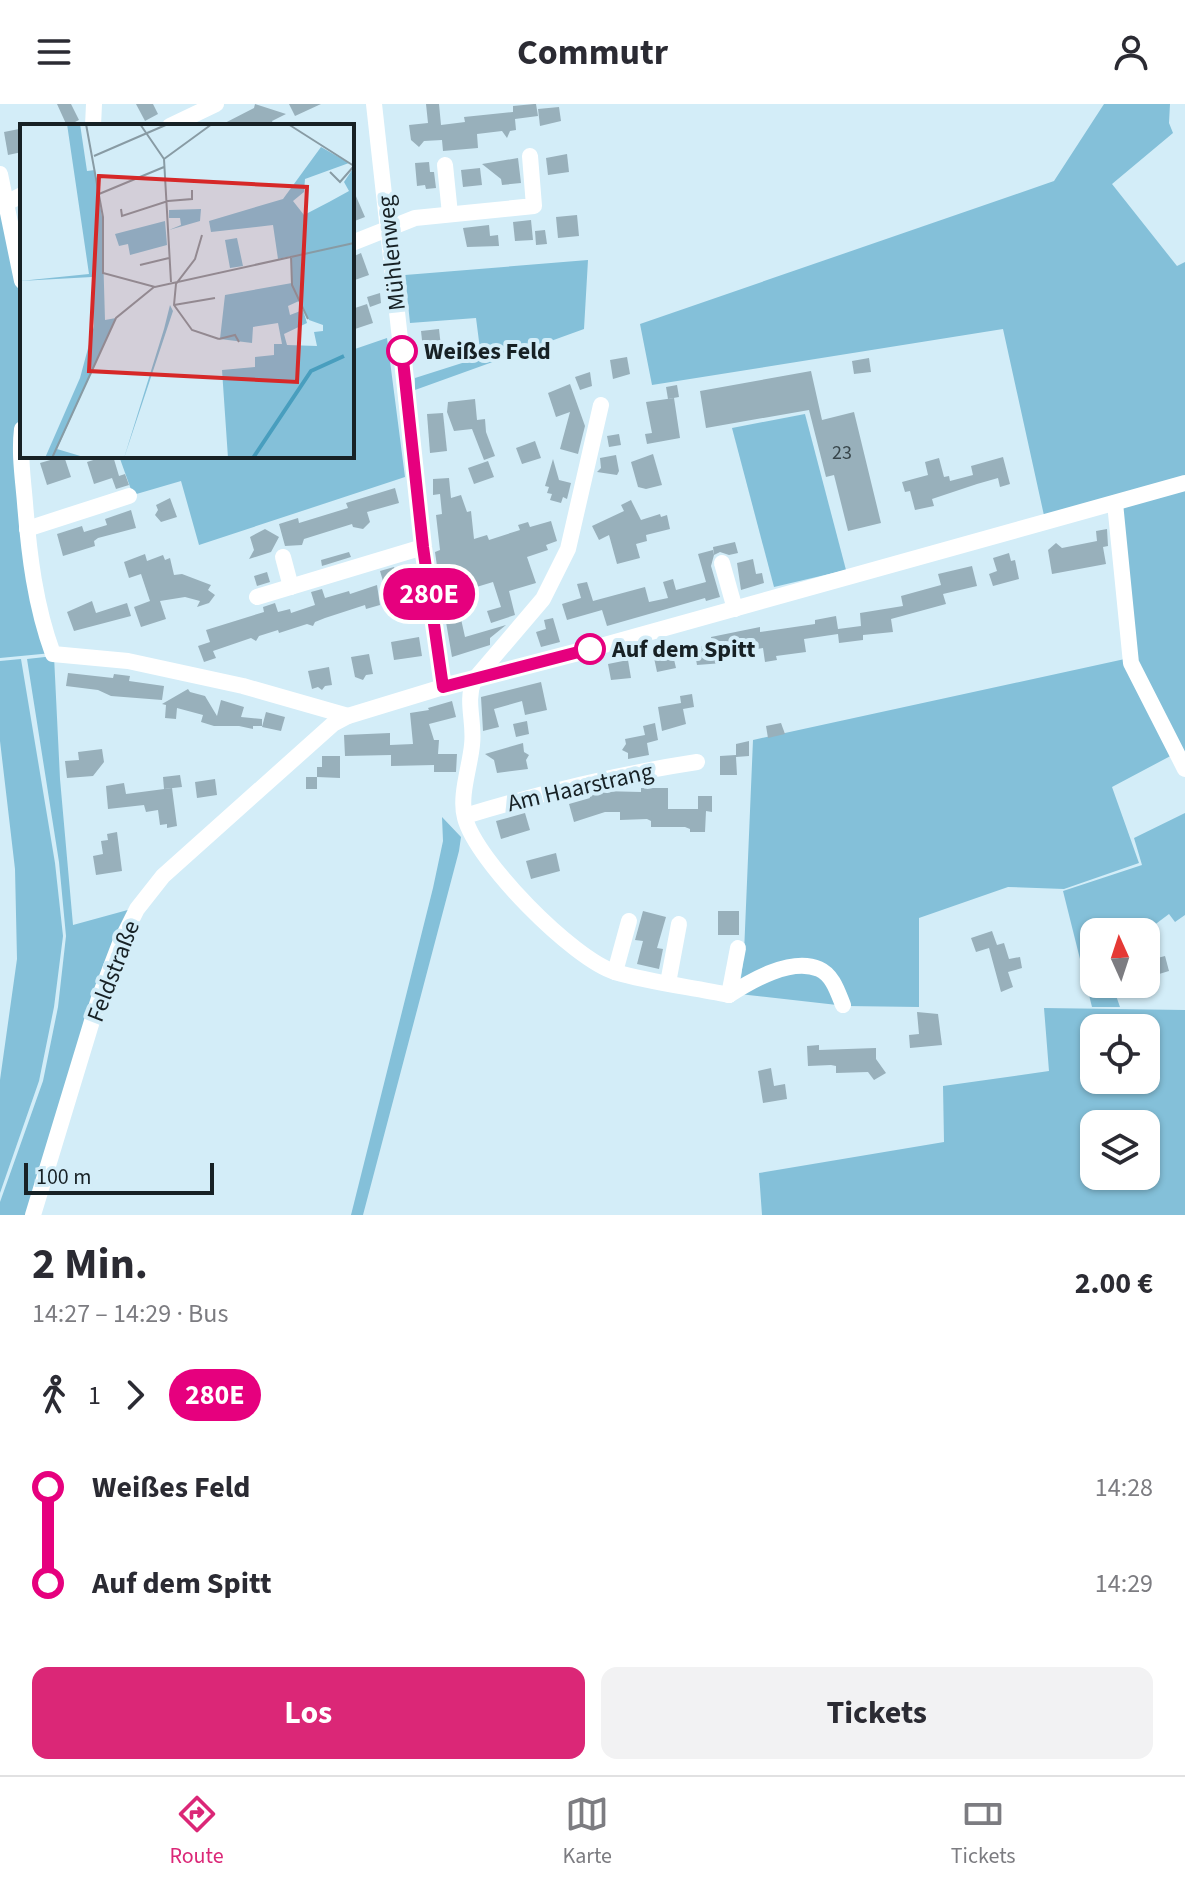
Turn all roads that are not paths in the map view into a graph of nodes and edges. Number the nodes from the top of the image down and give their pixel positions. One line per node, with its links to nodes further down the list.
1 (94, 104): 4 (street)
2 (216, 104): 5 (street)
3 (374, 104): 12 (street, Mühlenweg)
4 (93, 124)
5 (174, 124)
6 (530, 156): 11 (street)
7 (445, 165): 11 (street)
8 (0, 174): 10 (street)
9 (20, 196): 10 (street)
10 (6, 203): 14 (street)
11 (450, 214): 12 (street)
12 (388, 228): 13 (street); 21 (street, Mühlenweg)
13 (354, 242)
14 (20, 271)
15 (601, 405): 27 (street)
16 (21, 458): 20 (street)
17 (1185, 483): 19 (street)
18 (129, 496): 20 (street)
19 (1115, 503): 26 (street); 31 (street)
20 (27, 529): 29 (street)
21 (423, 547): 24 (street); 28 (street, Mühlenweg)
22 (283, 557): 24 (street)
23 (722, 563): 26 (street)
24 (291, 587): 25 (street)
25 (257, 597)
26 (735, 609): 27 (street)
27 (474, 680): 28 (street); 32 (street)
28 (443, 687): 29 (street)
29 (348, 716): 40 (street, Feldstraße)
30 (697, 762): 32 (street, Am Haarstrang)
31 (1185, 769)
32 (465, 816): 36 (street)
33 (629, 921): 36 (street)
34 (679, 924): 37 (street)
35 (738, 948): 38 (street)
36 (615, 972): 37 (street)
37 (668, 983): 38 (street)
38 (729, 995): 39 (street)
39 (843, 1005)
40 (33, 1215)

